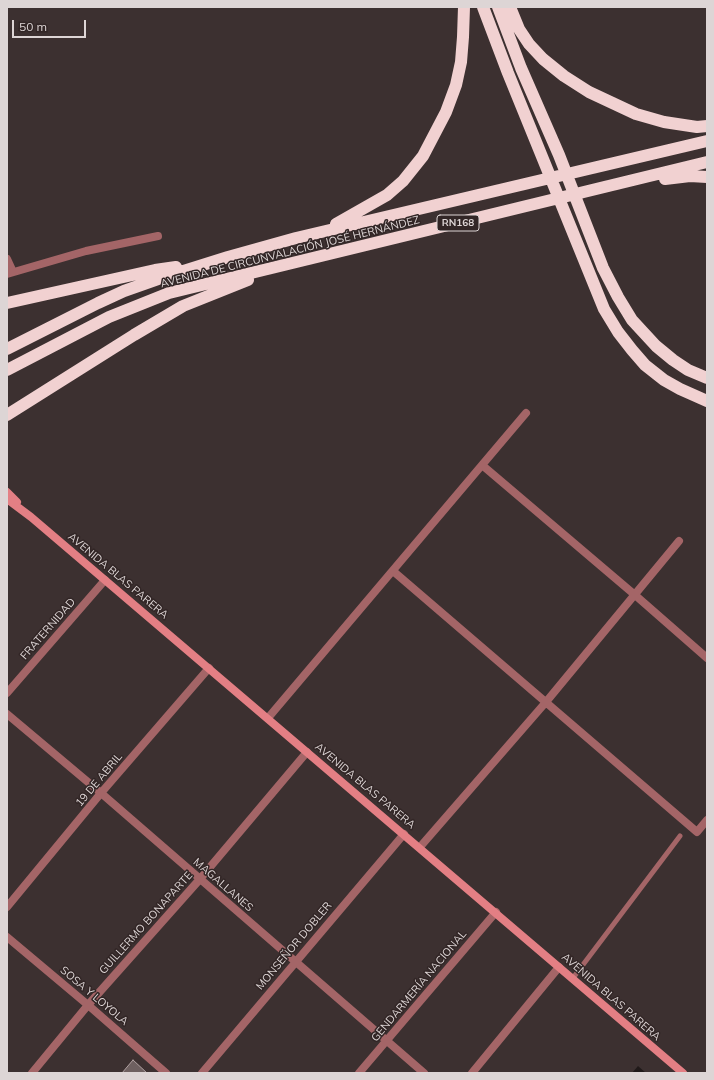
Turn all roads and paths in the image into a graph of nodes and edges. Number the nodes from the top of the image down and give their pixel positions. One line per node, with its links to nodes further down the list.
1 (464, 7): 11 (highway)
2 (483, 7): 20 (highway)
3 (498, 7): 19 (highway)
4 (510, 7): 5 (highway)
5 (707, 126)
6 (707, 141): 11 (highway, AVENIDA DE CIRCUNVALACIÓN JOSÉ HERNÁNDEZ)
7 (707, 162): 9 (highway, AVENIDA DE CIRCUNVALACIÓN JOSÉ HERNÁNDEZ)
8 (707, 177): 9 (highway, RN168)
9 (616, 185): 13 (highway, AVENIDA DE CIRCUNVALACIÓN JOSÉ HERNÁNDEZ / RN168)
10 (158, 236): 15 (street)
11 (296, 238): 14 (highway, AVENIDA DE CIRCUNVALACIÓN JOSÉ HERNÁNDEZ)
12 (7, 259): 15 (street)
13 (300, 262): 18 (highway, AVENIDA DE CIRCUNVALACIÓN JOSÉ HERNÁNDEZ / RN168); 22 (highway)
14 (205, 264): 16 (highway); 17 (highway, AVENIDA DE CIRCUNVALACIÓN JOSÉ HERNÁNDEZ)
15 (10, 273)
16 (7, 303)
17 (7, 349)
18 (7, 370)
19 (707, 378)
20 (707, 401)
21 (526, 413): 23 (street)
22 (7, 415)
23 (482, 465): 28 (street); 30 (street)
24 (7, 492): 26 (main road)
25 (7, 499): 26 (main road)
26 (31, 517): 29 (main road, AVENIDA BLAS PARERA)
27 (679, 541): 30 (street)
28 (393, 571): 34 (street); 36 (street)
29 (105, 580): 32 (main road, AVENIDA BLAS PARERA); 33 (street, FRATERNIDAD)
30 (635, 595): 31 (street); 34 (street)
31 (707, 658)
32 (209, 668): 36 (main road, AVENIDA BLAS PARERA); 38 (street, 19 DE ABRIL)
33 (7, 693)
34 (546, 702): 39 (street); 42 (street)
35 (7, 714): 38 (street, MAGALLANES)
36 (268, 718): 37 (main road, AVENIDA BLAS PARERA)
37 (307, 752): 40 (main road, AVENIDA BLAS PARERA); 43 (street, GUILLERMO BONAPARTE)
38 (101, 793): 43 (street, MAGALLANES); 44 (street, 19 DE ABRIL)
39 (707, 820)
40 (404, 834): 42 (main road, AVENIDA BLAS PARERA); 47 (street, MONSEÑOR DOBLER)
41 (680, 836): 49 (lane)
42 (420, 848): 45 (main road, AVENIDA BLAS PARERA)
43 (200, 879): 47 (street, MAGALLANES); 50 (street, GUILLERMO BONAPARTE)
44 (7, 907)
45 (496, 912): 48 (main road, AVENIDA BLAS PARERA); 51 (street, GENDARMERÍA NACIONAL)
46 (7, 937): 50 (street, SOSA Y LOYOLA)
47 (295, 962): 51 (street, MAGALLANES); 54 (street, MONSEÑOR DOBLER)
48 (559, 967): 49 (main road, AVENIDA BLAS PARERA); 57 (street)
49 (573, 978): 58 (main road, AVENIDA BLAS PARERA)
50 (88, 1005): 52 (street, GUILLERMO BONAPARTE); 53 (street, SOSA Y LOYOLA)
51 (387, 1041): 55 (street, GENDARMERÍA NACIONAL); 56 (street, MAGALLANES)
52 (32, 1073)
53 (166, 1073)
54 (202, 1073)
55 (359, 1073)
56 (424, 1073)
57 (472, 1073)
58 (683, 1073)

